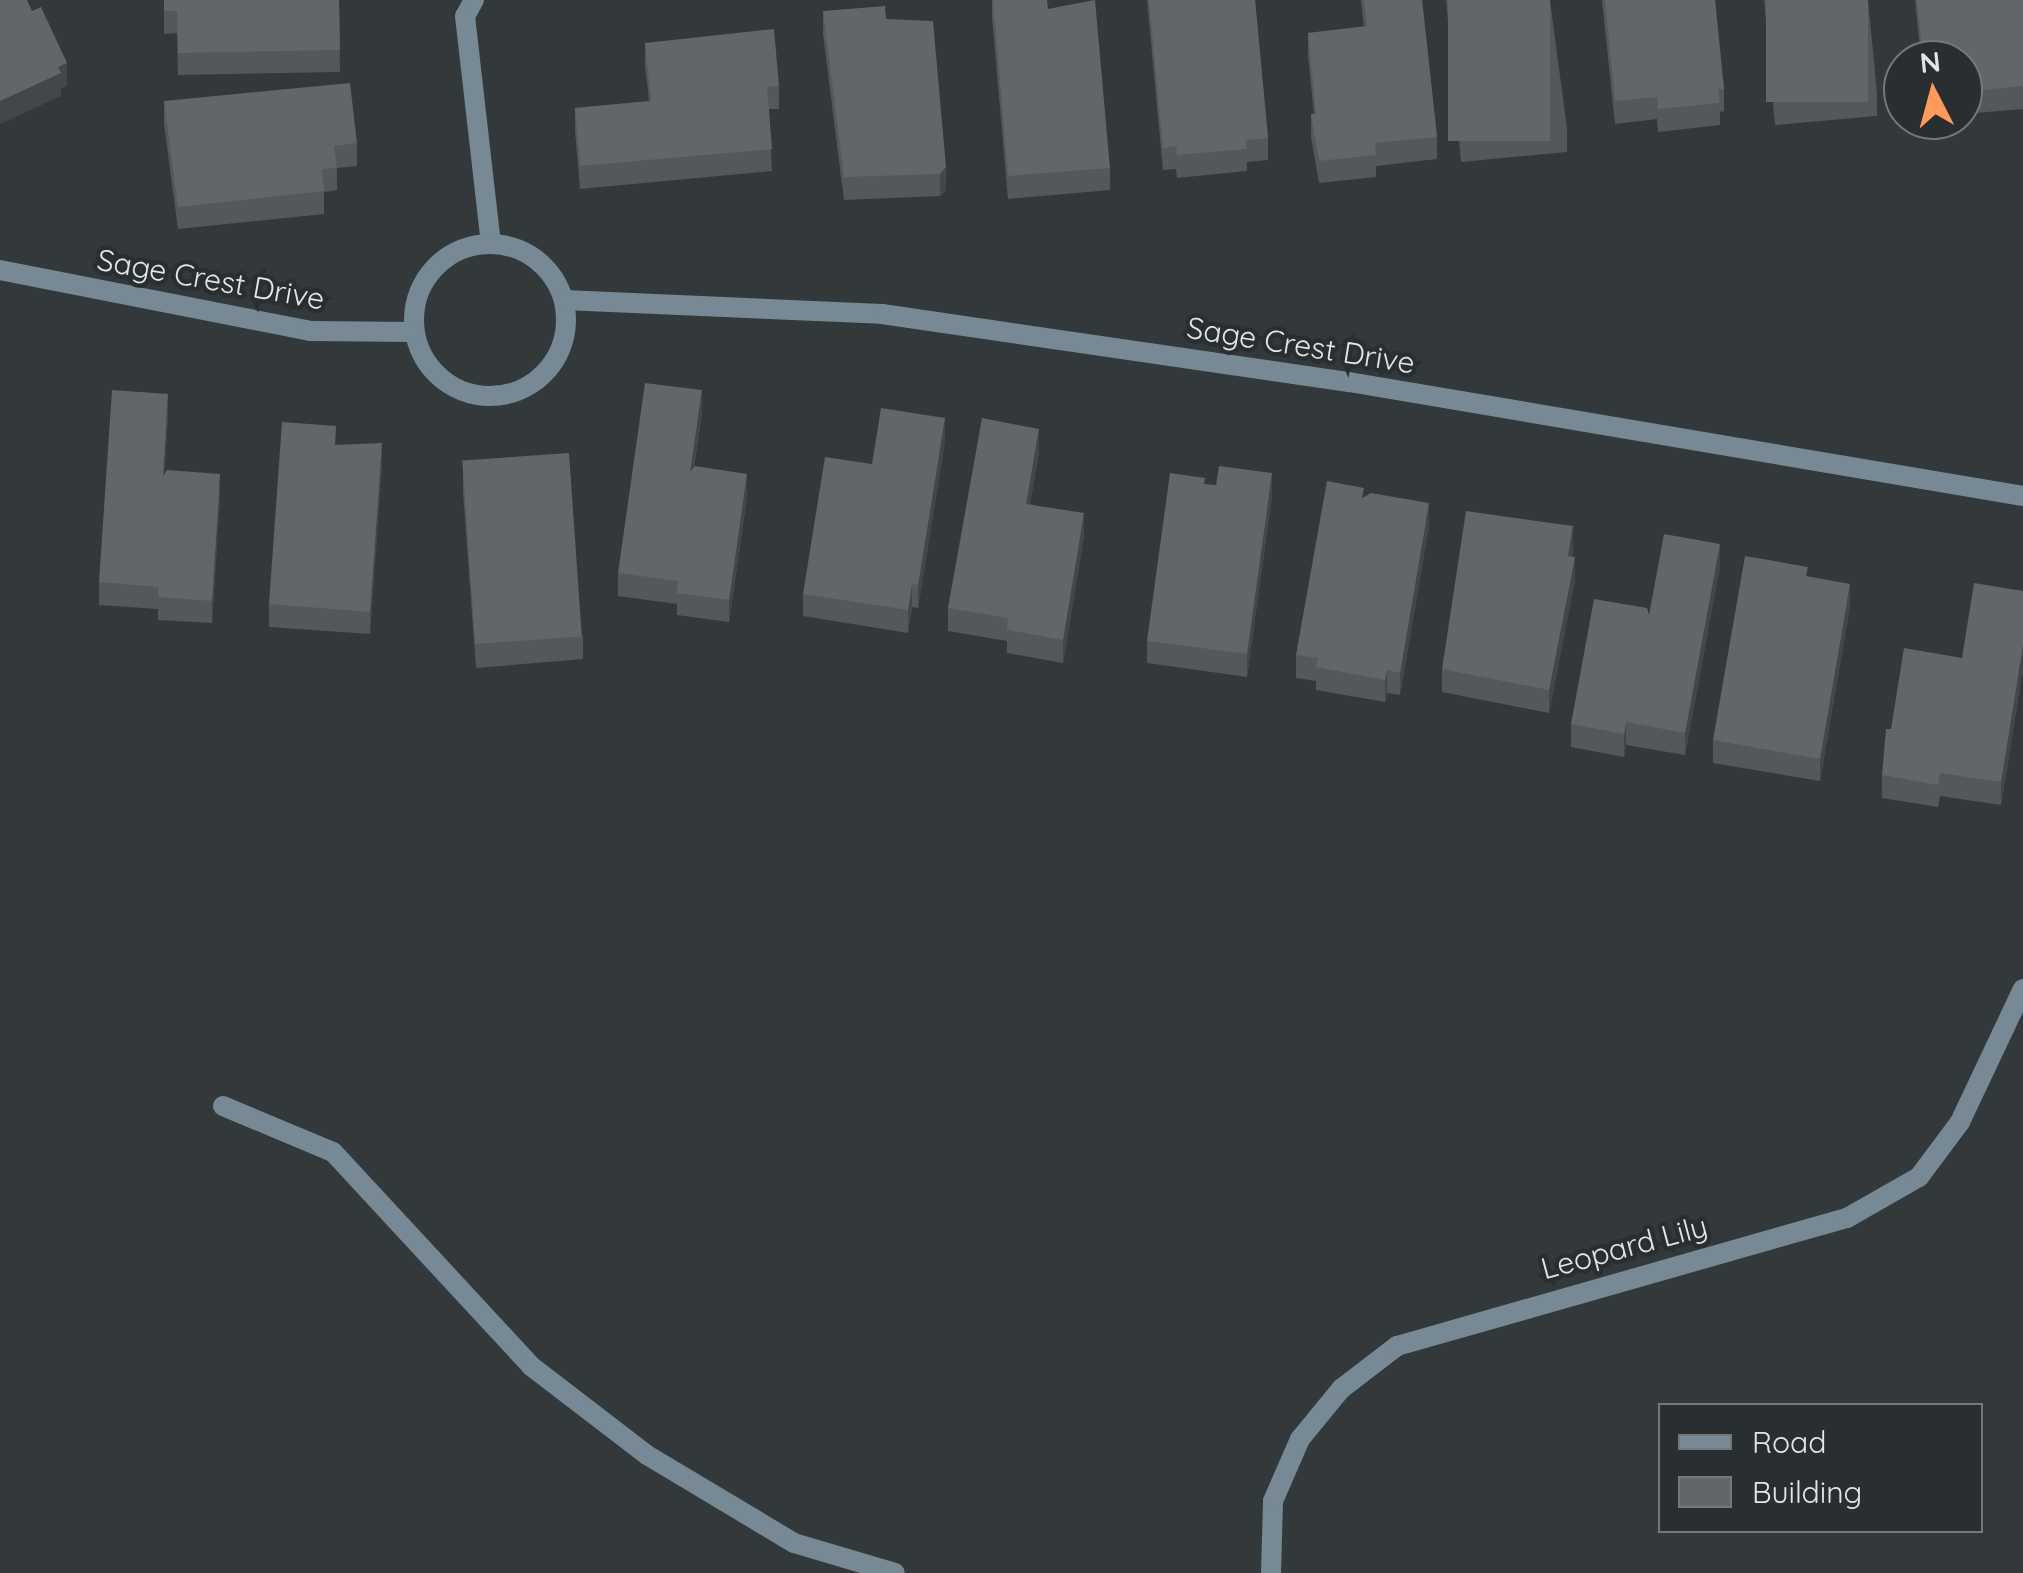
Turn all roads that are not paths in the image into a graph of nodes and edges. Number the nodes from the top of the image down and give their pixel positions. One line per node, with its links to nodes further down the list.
1 (474, 0): 2 (street)
2 (490, 244): 4 (street); 5 (street)
3 (0, 270): 5 (street, Sage Crest Drive)
4 (564, 300): 5 (street); 6 (street, Sage Crest Drive)
5 (413, 332)
6 (2023, 496)
7 (2023, 990): 10 (street, Leopard Lily)
8 (224, 1106): 9 (street)
9 (895, 1573)
10 (1271, 1573)

